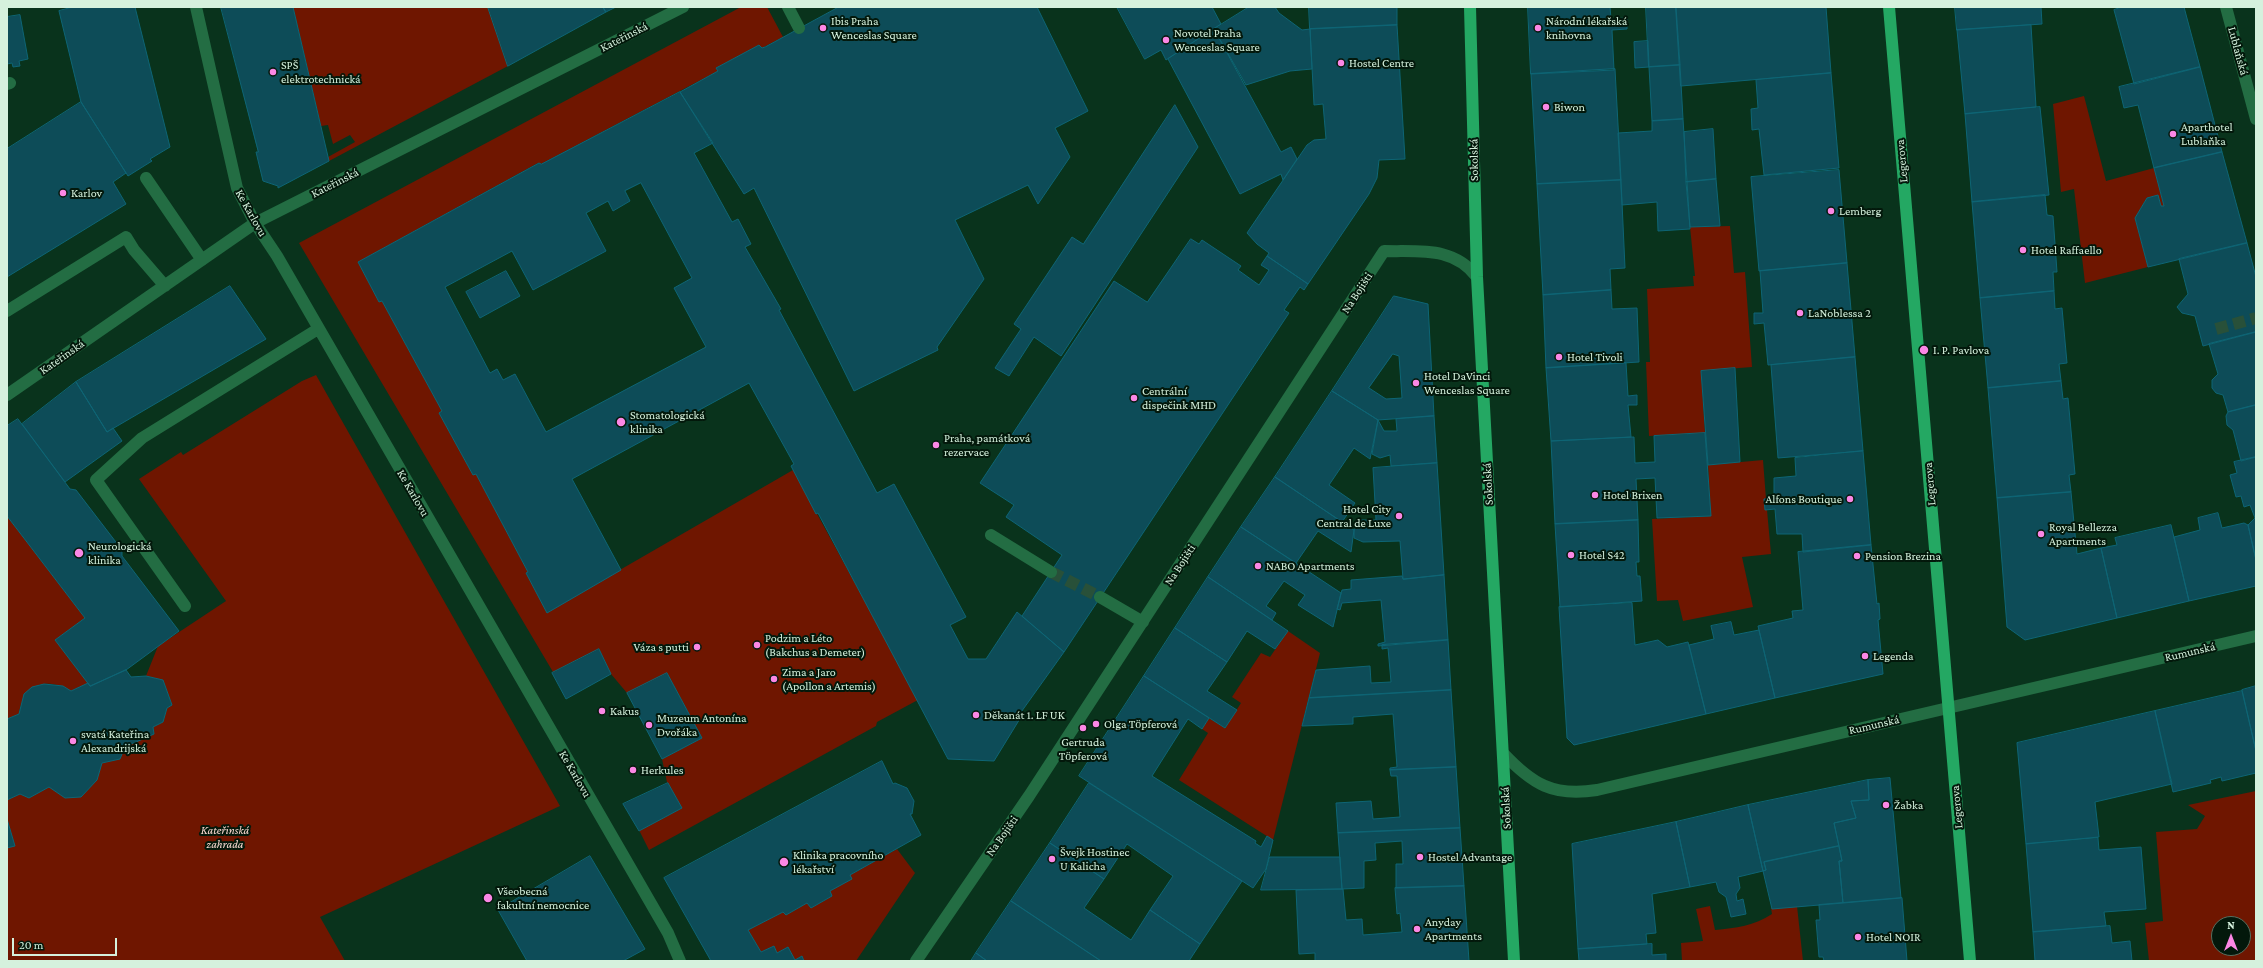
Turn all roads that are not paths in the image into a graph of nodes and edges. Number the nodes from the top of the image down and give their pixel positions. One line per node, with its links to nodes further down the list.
1 (196, 7): 10 (street, Ke Karlovu)
2 (683, 7): 10 (street, Kateřinská)
3 (788, 7): 7 (street)
4 (1470, 7): 12 (main road, Sokolská)
5 (1889, 7): 23 (main road, Legerova)
6 (2226, 7): 8 (street, Lublaňská)
7 (799, 28)
8 (2256, 119)
9 (146, 178): 11 (street)
10 (255, 223): 11 (street, Kateřinská); 15 (street, Ke Karlovu)
11 (202, 260): 13 (street, Kateřinská)
12 (1477, 277): 21 (street, Na Bojišti); 24 (main road, Sokolská)
13 (165, 286): 14 (street); 16 (street, Kateřinská)
14 (7, 311)
15 (318, 329): 20 (street); 25 (street, Ke Karlovu)
16 (7, 395)
17 (991, 535): 18 (street)
18 (1051, 572)
19 (1100, 597): 21 (street)
20 (186, 606)
21 (1142, 622): 26 (street, Na Bojišti)
22 (2256, 636): 23 (street, Rumunská)
23 (1949, 708): 24 (street, Rumunská); 28 (main road, Legerova)
24 (1503, 753): 27 (main road, Sokolská)
25 (680, 961)
26 (916, 961)
27 (1514, 961)
28 (1970, 961)

